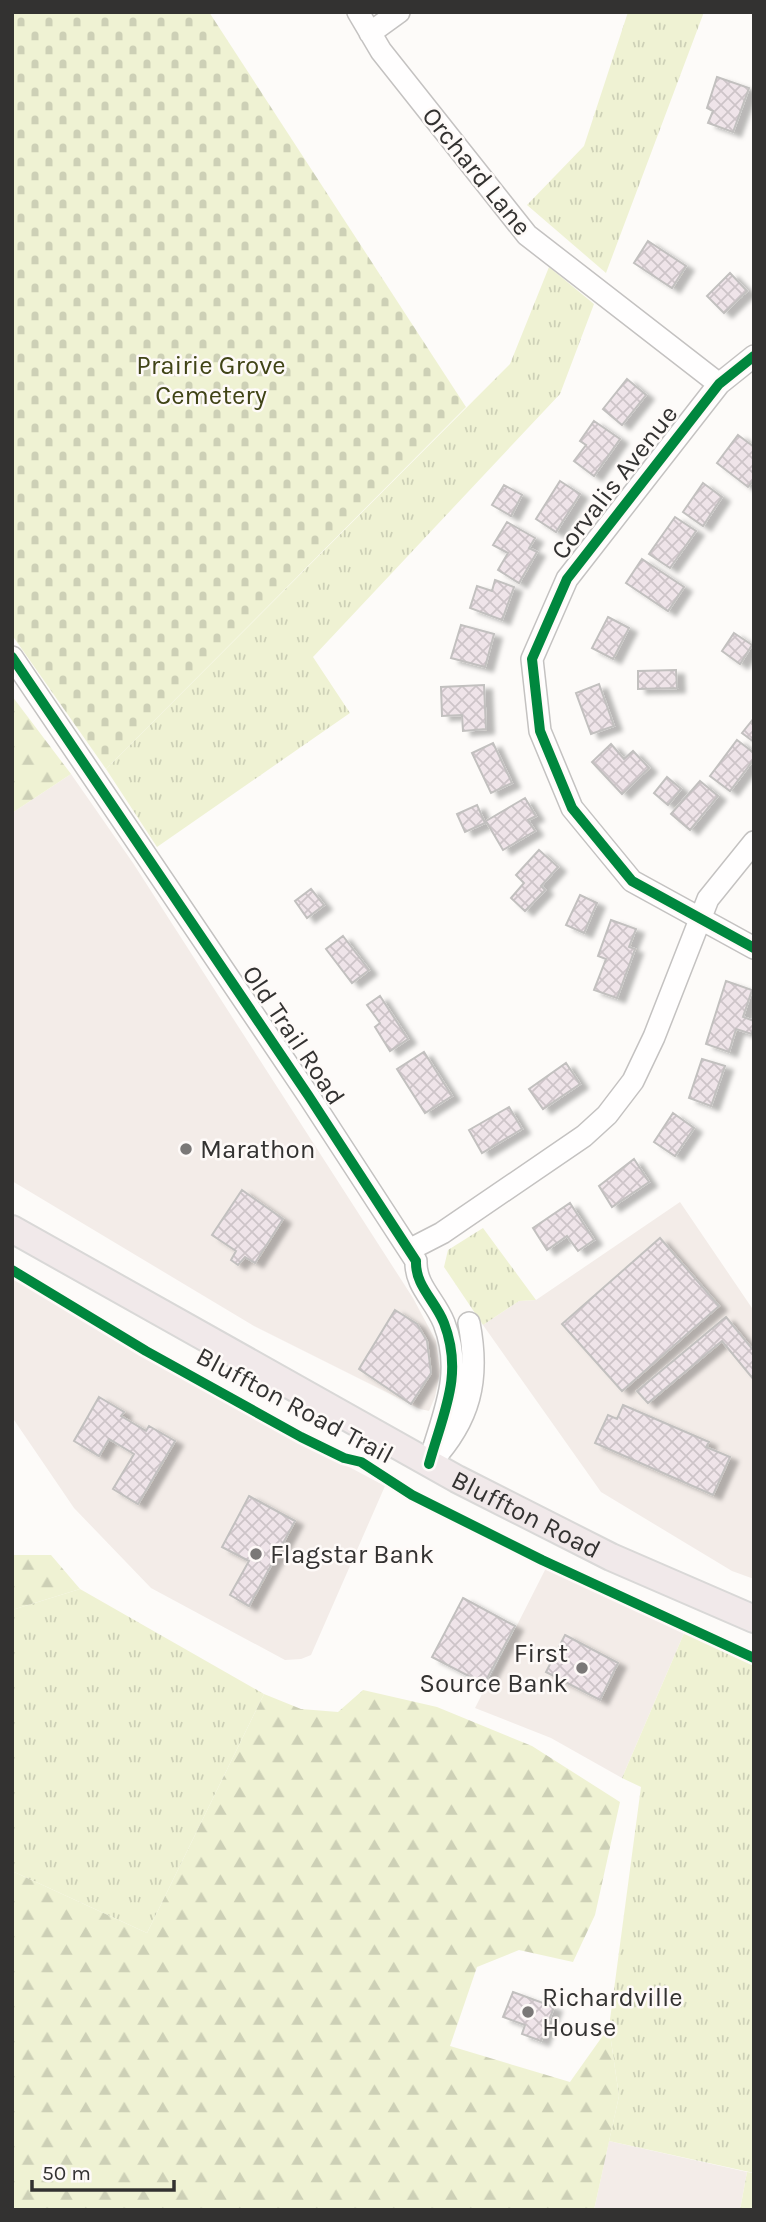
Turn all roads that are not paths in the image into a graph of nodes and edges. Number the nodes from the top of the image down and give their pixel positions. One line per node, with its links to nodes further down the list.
1 (358, 12): 3 (street, Orchard Lane)
2 (399, 12): 3 (street)
3 (370, 33): 5 (street, Orchard Lane)
4 (754, 356): 5 (street, Corvalis Avenue)
5 (719, 384): 8 (street, Corvalis Avenue)
6 (12, 657): 11 (street, Old Trail Road)
7 (754, 842): 8 (street)
8 (700, 920): 9 (street, Corvalis Avenue); 11 (street)
9 (754, 948)
10 (12, 1229): 13 (main road, Bluffton Road)
11 (412, 1255): 13 (street, Old Trail Road)
12 (469, 1323): 13 (street)
13 (429, 1464): 14 (main road, Bluffton Road)
14 (754, 1619)

